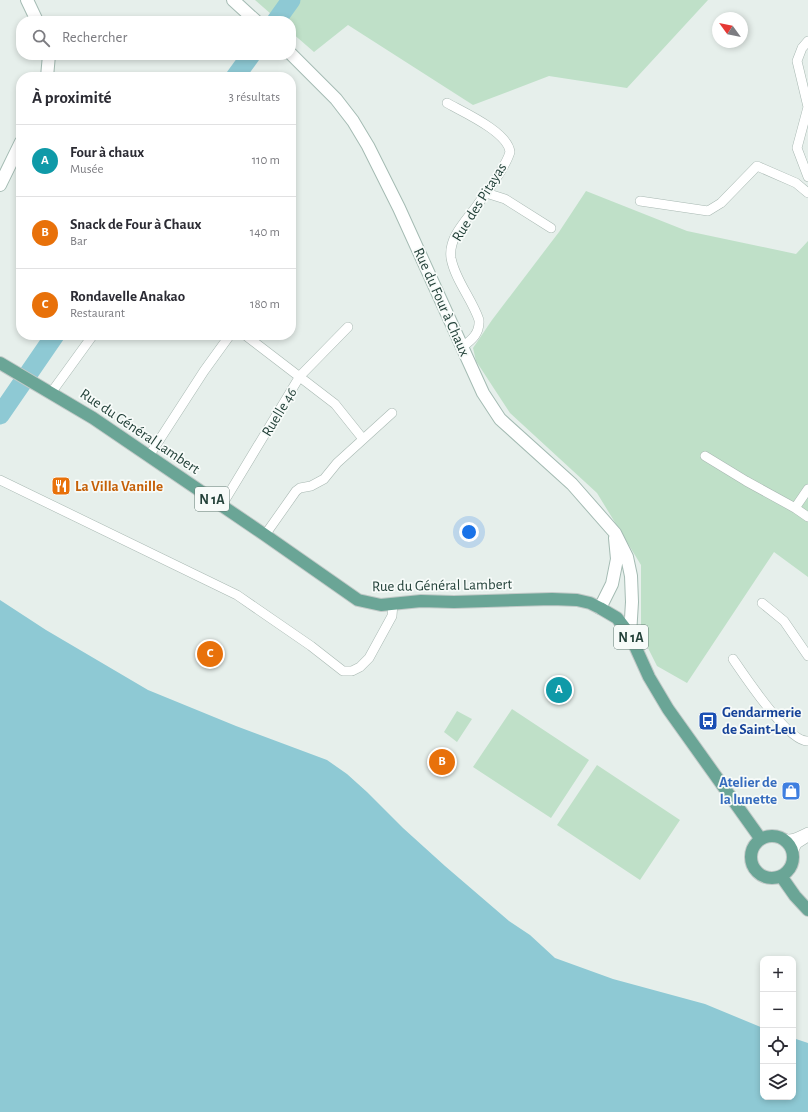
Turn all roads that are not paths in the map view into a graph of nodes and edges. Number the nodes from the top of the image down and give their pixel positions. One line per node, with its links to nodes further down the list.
1 (27, 0): 3 (main road)
2 (237, 3): 4 (main road)
3 (35, 16)
4 (251, 16)
5 (808, 41): 11 (street)
6 (296, 58): 21 (main road, Rue du Four à Chaux)
7 (49, 60): 8 (main road)
8 (47, 72)
9 (447, 103): 13 (street, Rue des Pitayas)
10 (16, 152): 12 (main road)
11 (808, 177)
12 (0, 185)
13 (486, 193): 16 (street); 21 (street, Rue des Pitayas)
14 (808, 193): 15 (street)
15 (640, 201)
16 (551, 228)
17 (348, 327): 23 (street, Ruelle 46)
18 (89, 340): 24 (street)
19 (226, 340): 27 (street)
20 (252, 340): 23 (street)
21 (462, 347): 34 (main road, Rue du Four à Chaux)
22 (4, 365): 24 (main road, Rue du Général Lambert / N 1A)
23 (300, 376): 26 (street); 31 (street, Ruelle 46)
24 (51, 393): 27 (main road, Rue du Général Lambert / N 1A)
25 (392, 413): 26 (street)
26 (363, 439): 35 (street)
27 (150, 456): 31 (main road, Rue du Général Lambert / N 1A)
28 (705, 456): 32 (street)
29 (2, 481): 36 (street)
30 (808, 489): 32 (street)
31 (222, 505): 35 (main road, Rue du Général Lambert / N 1A)
32 (795, 508): 33 (street)
33 (808, 517)
34 (615, 533): 38 (main road); 39 (main road, Rue du Four à Chaux)
35 (265, 535): 36 (main road, Rue du Général Lambert / N 1A)
36 (393, 603): 38 (main road, Rue du Général Lambert / N 1A)
37 (762, 603): 40 (street)
38 (600, 608): 39 (main road, Rue du Général Lambert / N 1A)
39 (630, 634): 45 (main road, Rue du Général Lambert / N 1A)
40 (808, 656)
41 (732, 659): 42 (street)
42 (808, 741)
43 (808, 832): 46 (street)
44 (808, 837): 47 (street)
45 (760, 838): 46 (main road); 48 (main road)
46 (783, 838): 47 (main road)
47 (793, 852): 48 (main road)
48 (782, 876): 49 (main road)
49 (808, 910)

